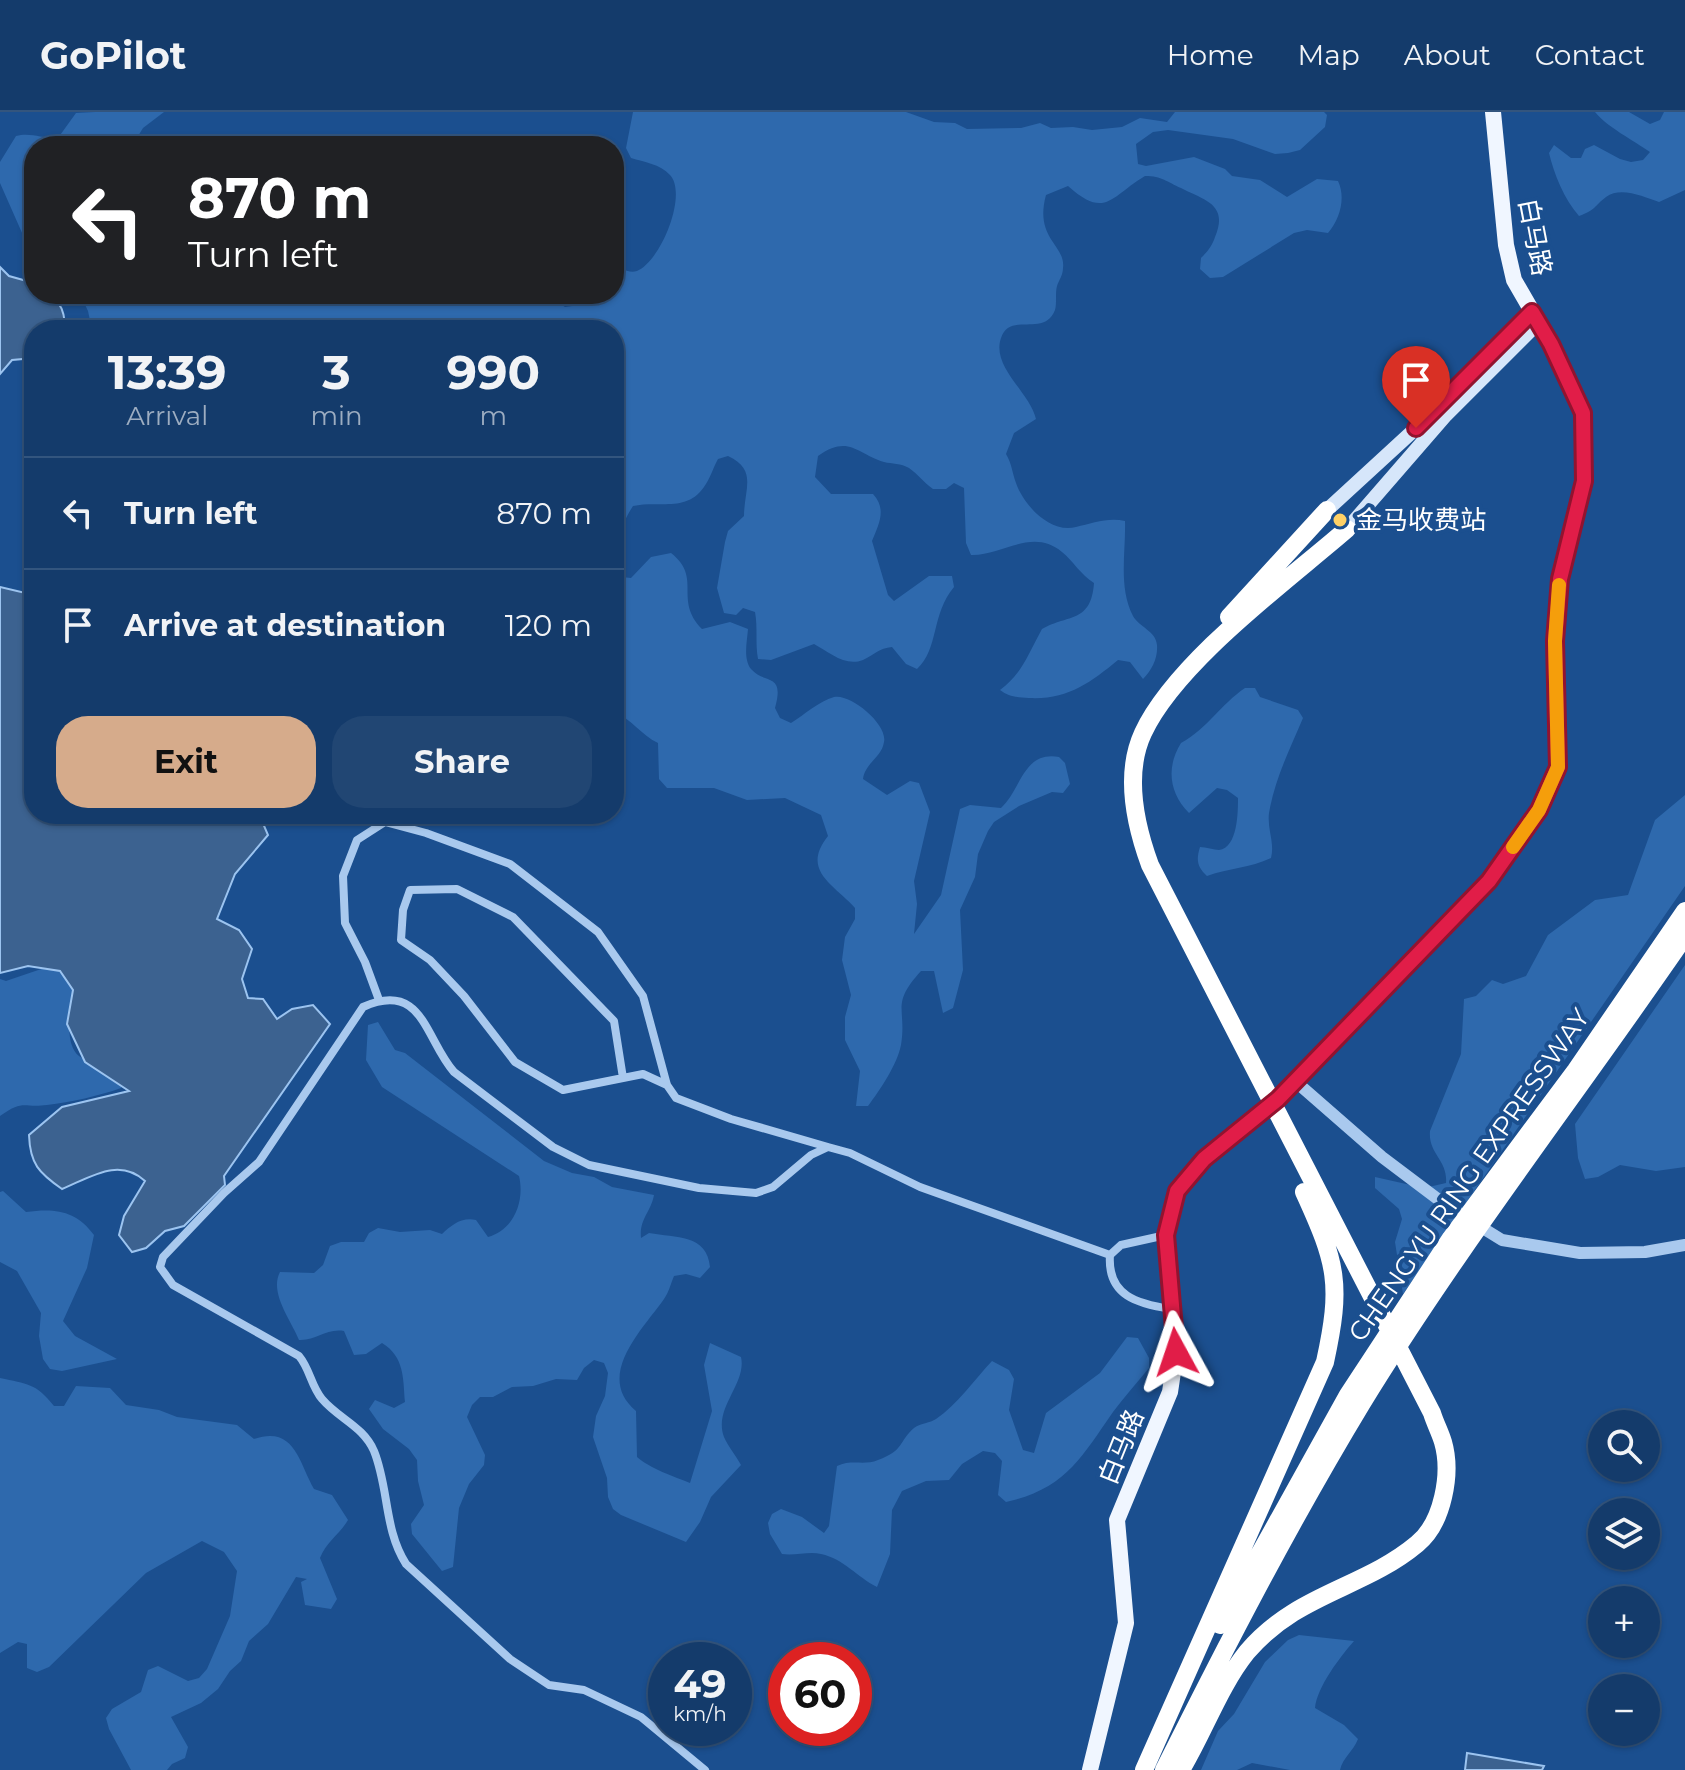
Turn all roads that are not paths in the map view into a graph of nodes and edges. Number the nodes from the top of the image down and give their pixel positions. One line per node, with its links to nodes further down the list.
1 (1493, 112): 2 (main road, 白马路)
2 (1535, 318): 3 (main road); 4 (main road); 12 (main road, 白马路)
3 (1327, 510): 10 (highway)
4 (1347, 529): 10 (highway)
5 (382, 824): 9 (street)
6 (392, 824): 13 (street)
7 (1685, 911): 22 (highway, CHENGYU RING EXPRESSWAY)
8 (1685, 936): 23 (highway, CHENGYU RING EXPRESSWAY)
9 (379, 1000): 15 (street); 20 (street)
10 (1248, 1068): 14 (highway)
11 (623, 1078): 11 (street); 13 (street)
12 (1295, 1081): 16 (main road, 白马路); 17 (street)
13 (667, 1085): 15 (street)
14 (1287, 1144): 22 (highway); 24 (highway)
15 (828, 1147): 18 (street)
16 (1166, 1235): 18 (street); 19 (main road, 白马路)
17 (1685, 1245)
18 (1110, 1255): 19 (street)
19 (1172, 1309): 21 (main road, 白马路)
20 (705, 1770)
21 (1090, 1770)
22 (1145, 1770)
23 (1164, 1770)
24 (1181, 1770)

